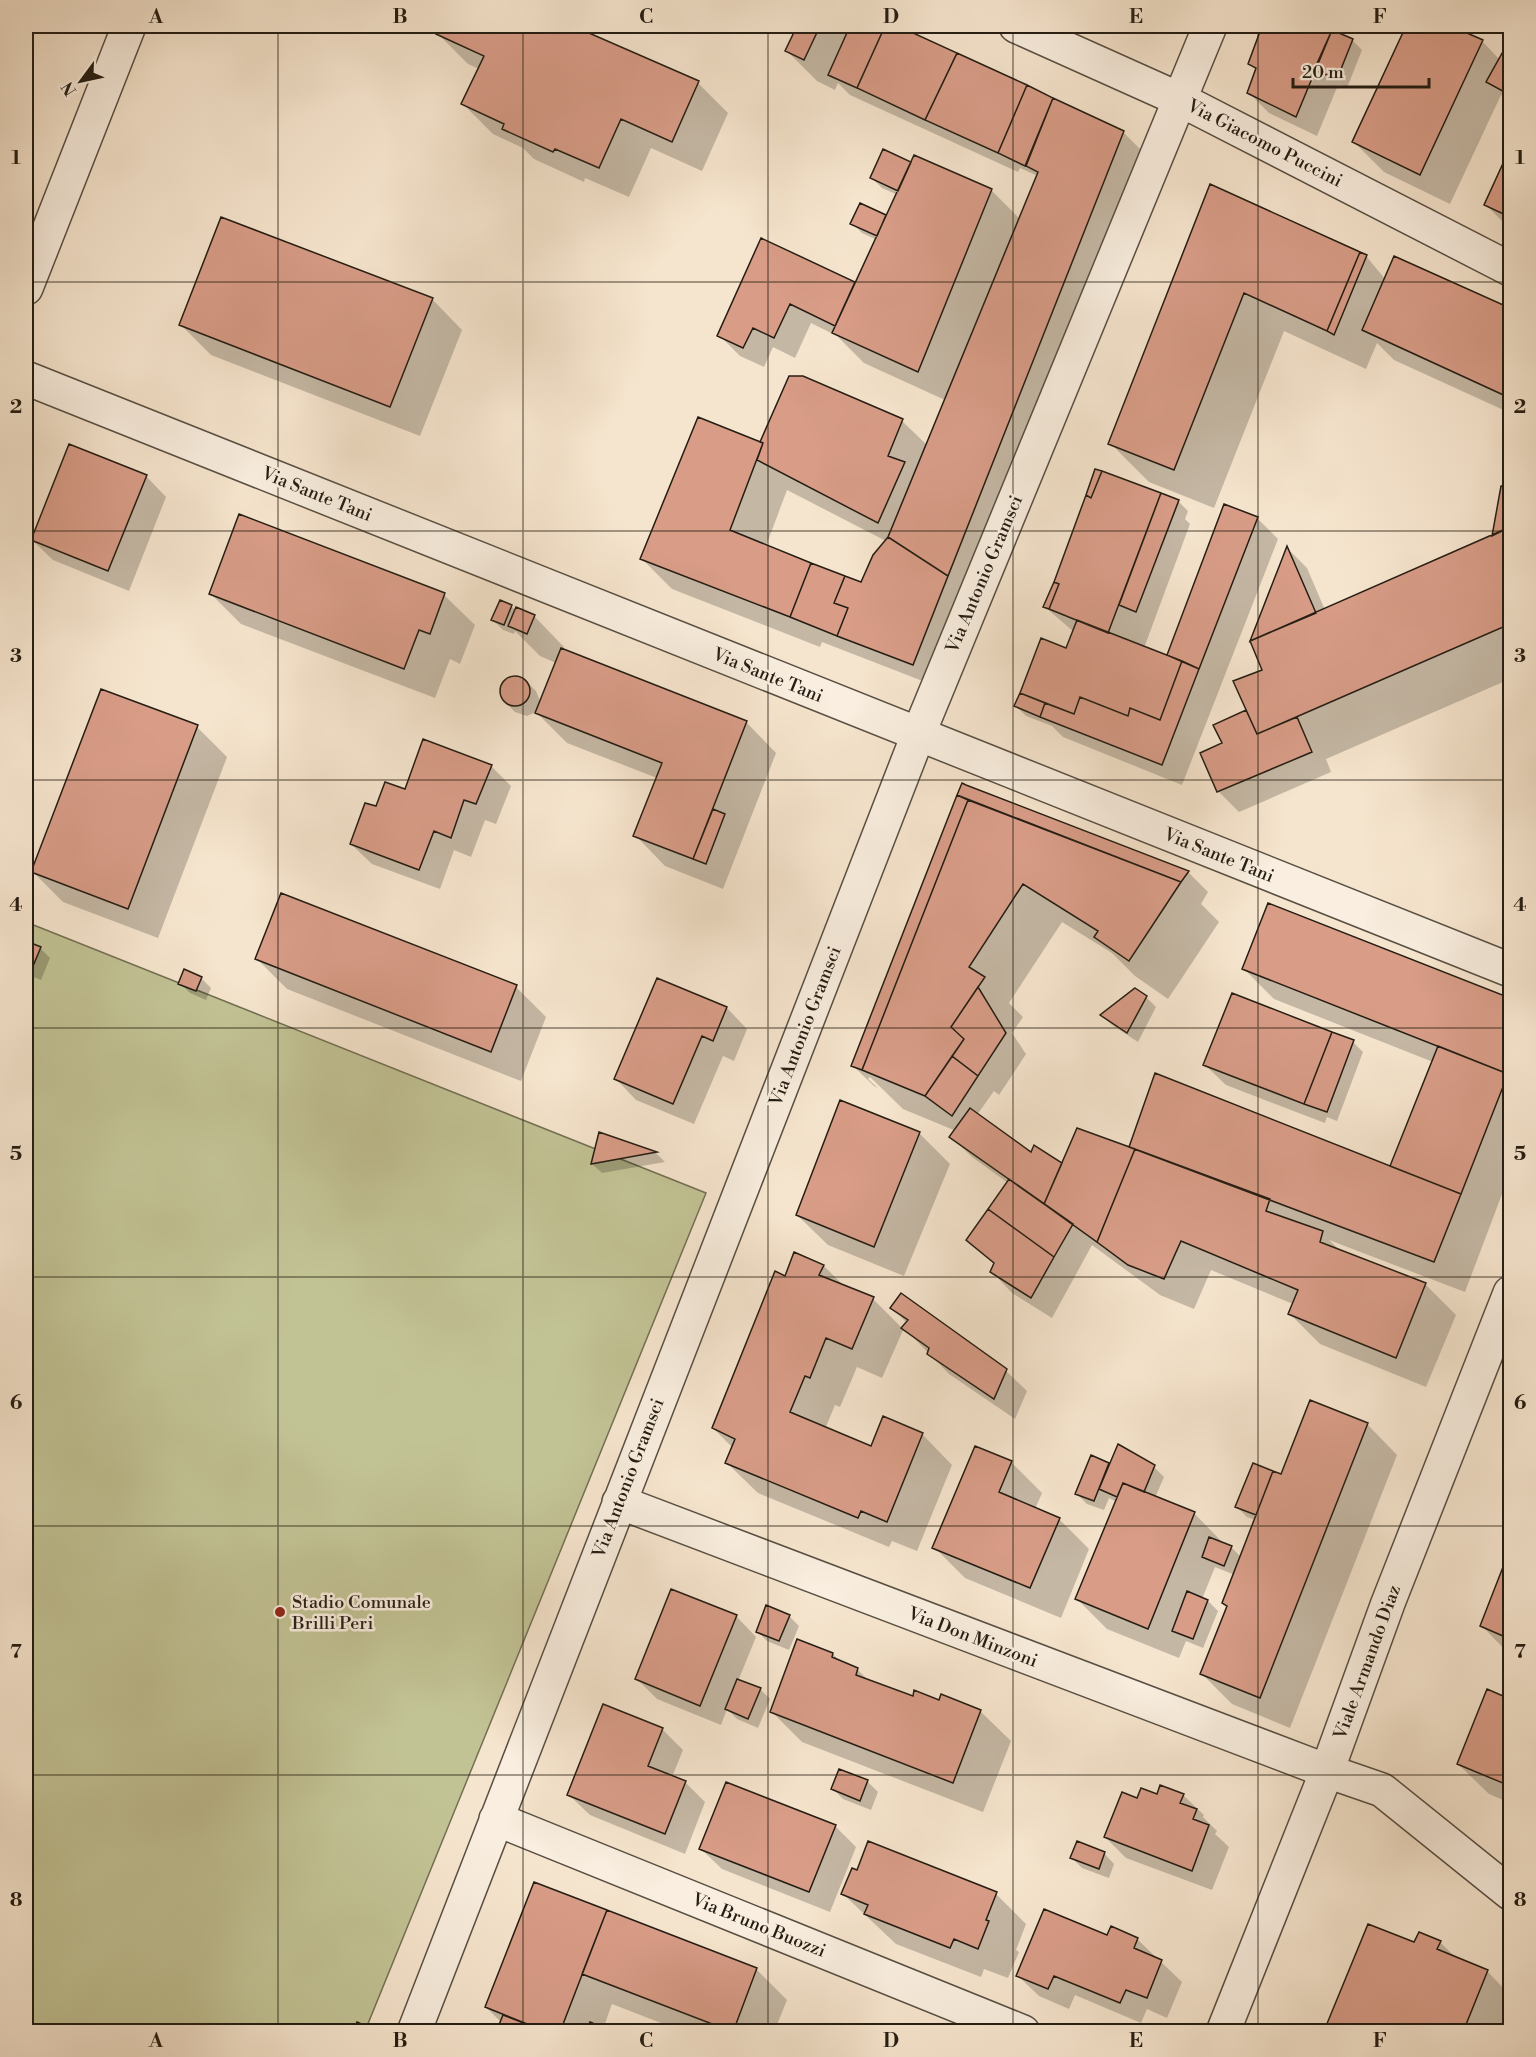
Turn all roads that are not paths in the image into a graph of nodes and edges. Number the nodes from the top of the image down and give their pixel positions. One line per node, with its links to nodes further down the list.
1 (129, 26): 6 (street)
2 (1016, 26): 4 (street, Via Giacomo Puccini)
3 (1210, 26): 4 (street, Via Antonio Gramsci)
4 (1181, 100): 5 (street, Via Giacomo Puccini); 8 (street, Via Antonio Gramsci)
5 (1510, 269)
6 (26, 288)
7 (26, 378): 8 (street, Via Sante Tani)
8 (918, 735): 9 (street, Via Sante Tani); 11 (street, Via Antonio Gramsci)
9 (1510, 970)
10 (1510, 1293): 12 (street, Viale Armando Diaz)
11 (619, 1502): 12 (street, Via Don Minzoni); 13 (street, Via Antonio Gramsci)
12 (1327, 1771): 14 (street, Via Don Minzoni); 17 (street, Viale Armando Diaz)
13 (496, 1819): 15 (street, Via Antonio Gramsci); 16 (street, Via Bruno Buozzi)
14 (1510, 1893)
15 (414, 2031)
16 (1023, 2031)
17 (1223, 2031)

